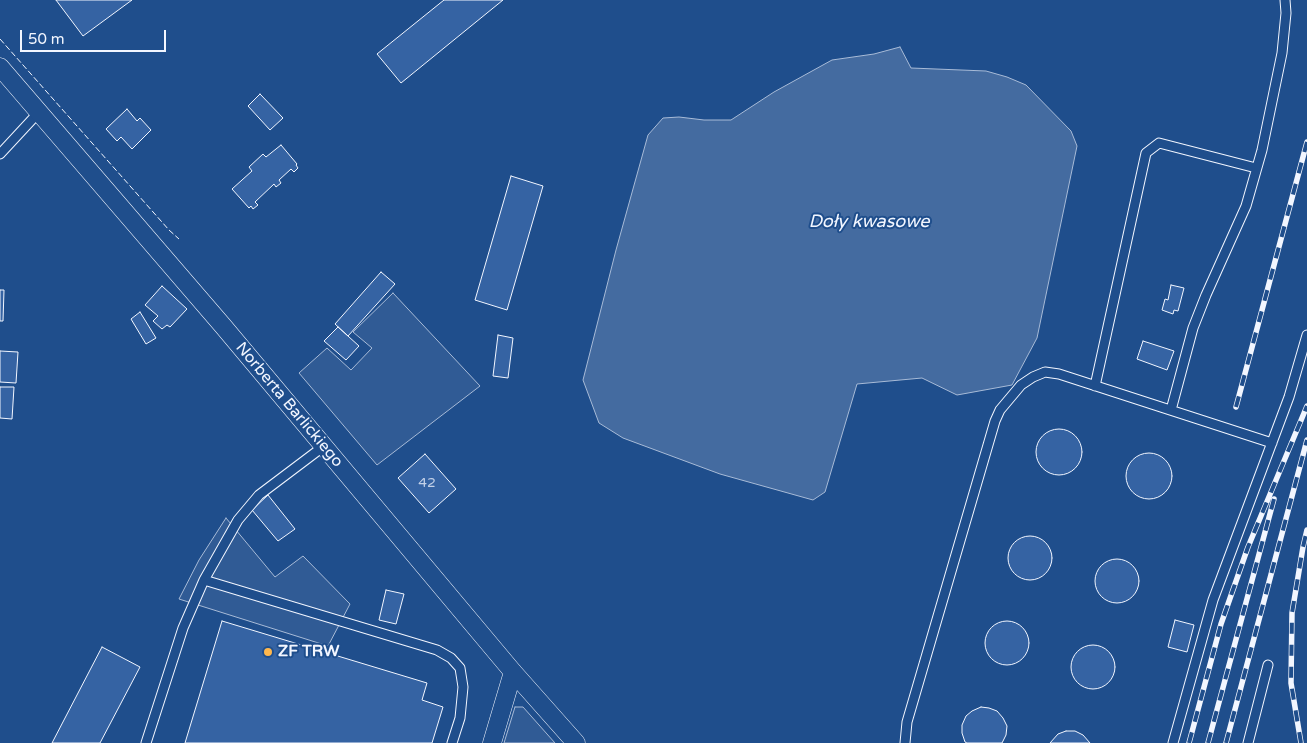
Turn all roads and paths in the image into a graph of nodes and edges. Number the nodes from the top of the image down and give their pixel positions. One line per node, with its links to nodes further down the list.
1 (1285, 0): 5 (lane)
2 (0, 68): 3 (street, Norberta Barlickiego)
3 (39, 112): 4 (lane); 10 (street, Norberta Barlickiego)
4 (0, 154)
5 (1256, 168): 7 (lane); 8 (lane)
6 (1307, 334): 9 (lane)
7 (1095, 386): 8 (lane); 18 (lane)
8 (1171, 410): 9 (lane)
9 (1272, 443): 19 (lane)
10 (324, 446): 11 (lane); 13 (street, Norberta Barlickiego)
11 (204, 580): 14 (lane); 15 (lane)
12 (1268, 665): 20 (lane)
13 (513, 672): 16 (street); 17 (street, Norberta Barlickiego)
14 (146, 743)
15 (452, 743)
16 (492, 743)
17 (576, 743)
18 (905, 743)
19 (1173, 743)
20 (1248, 743)

